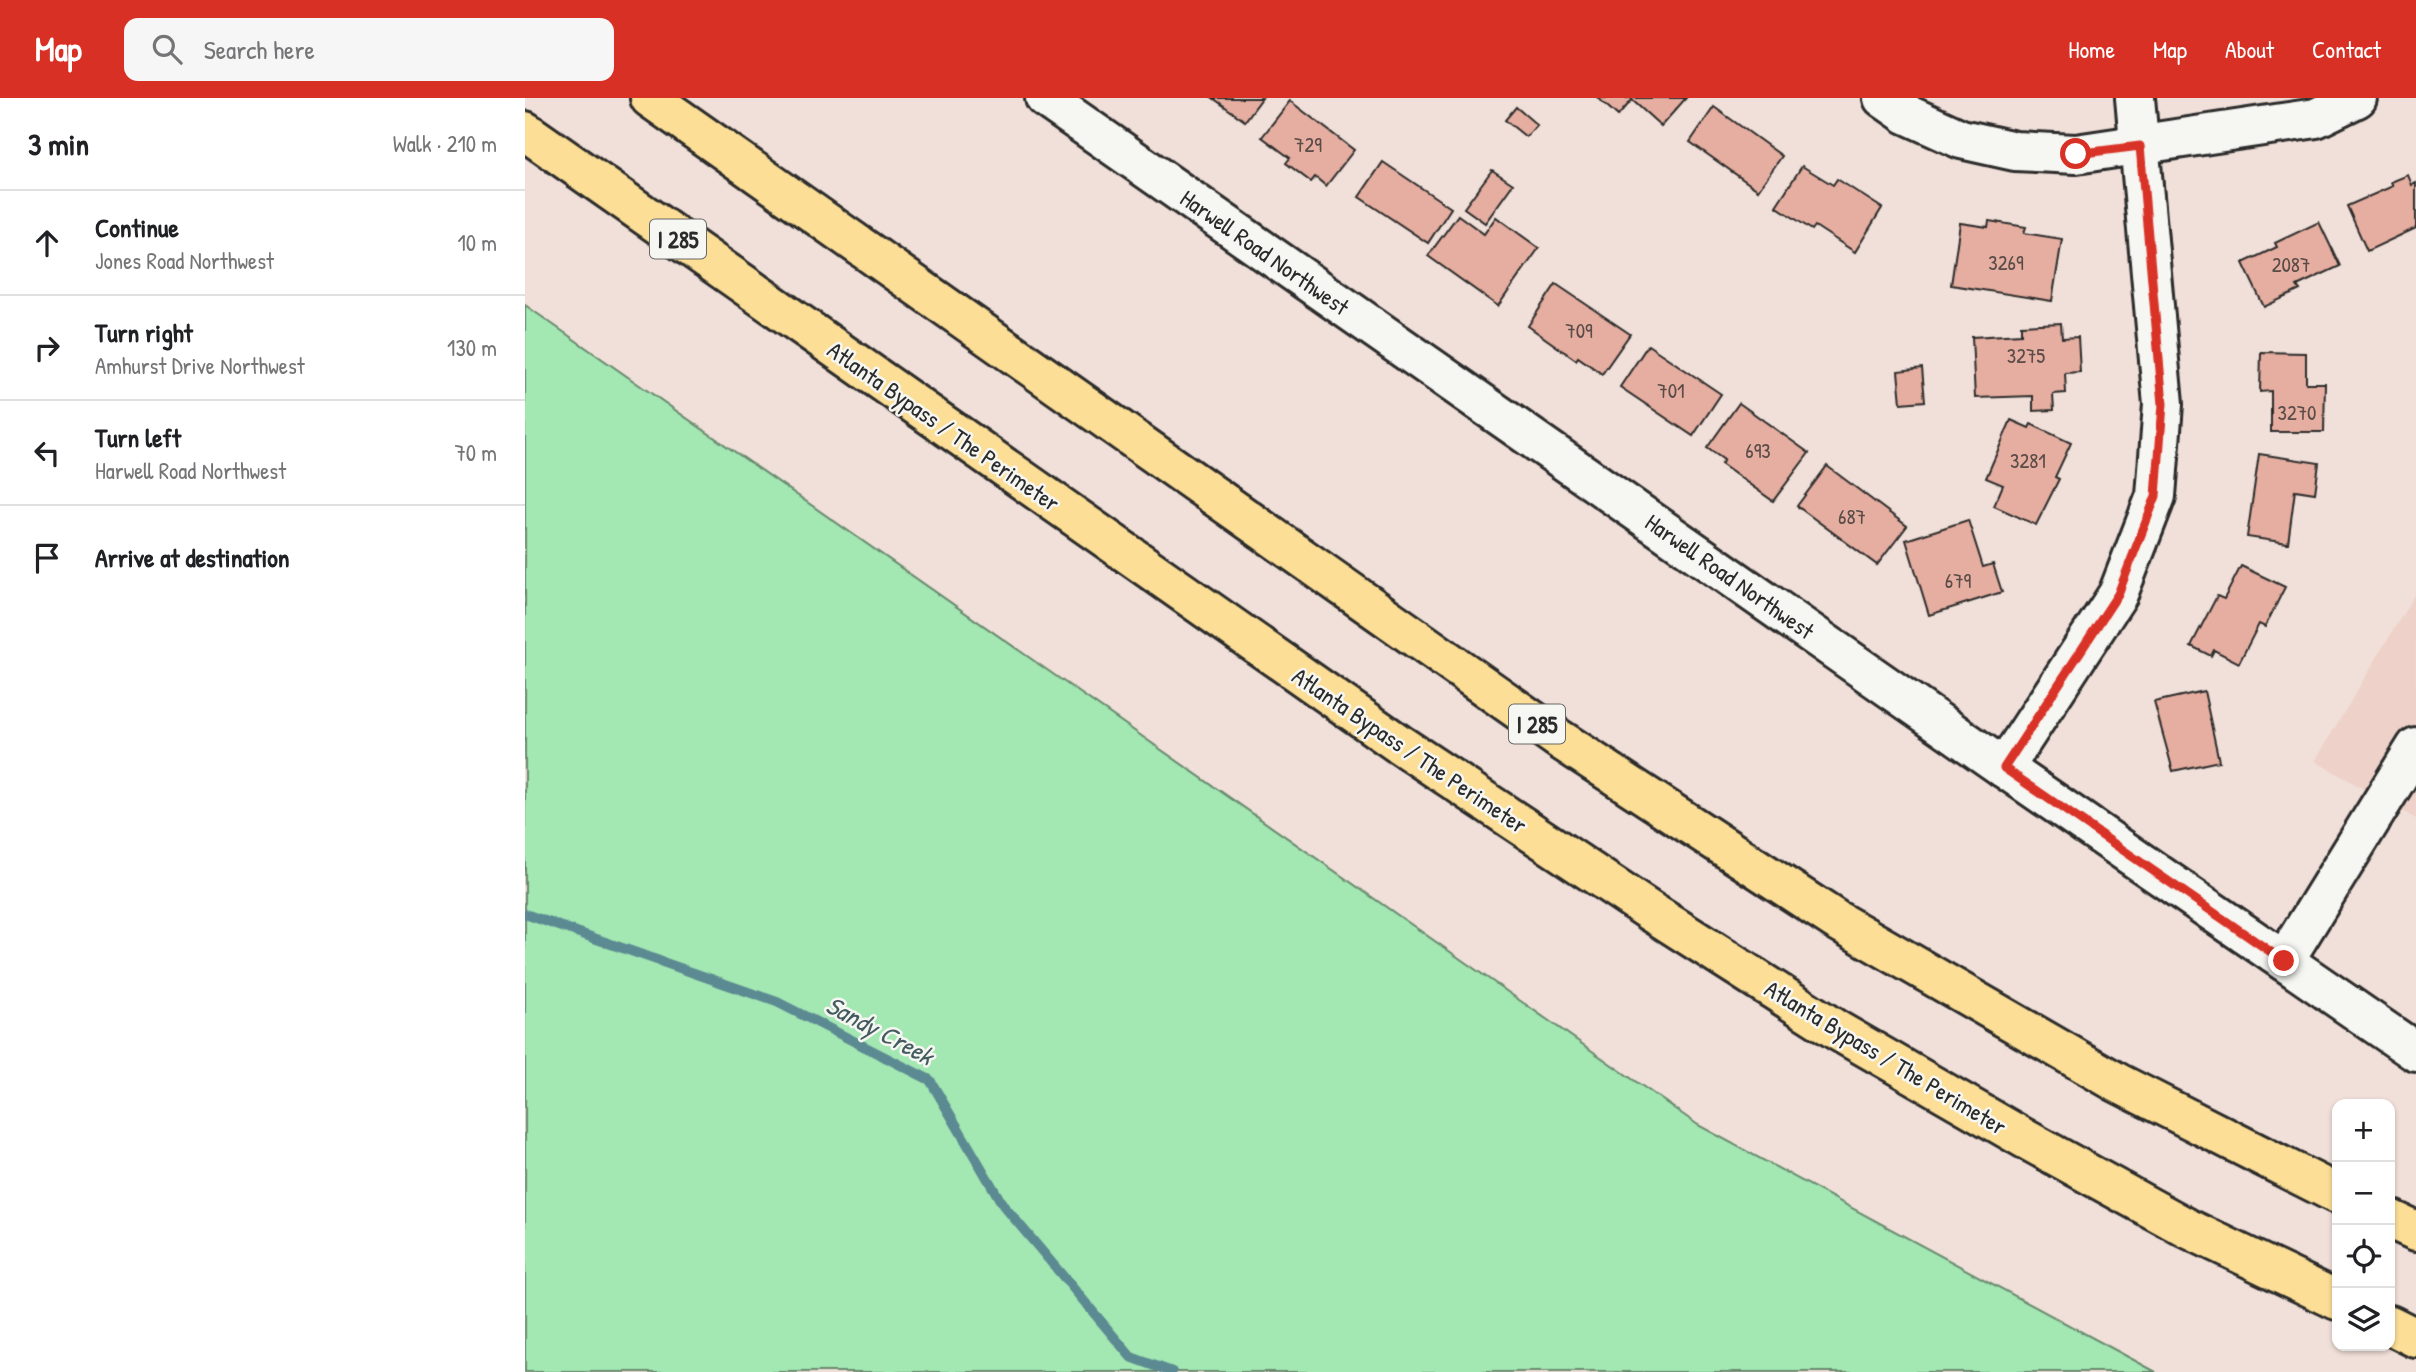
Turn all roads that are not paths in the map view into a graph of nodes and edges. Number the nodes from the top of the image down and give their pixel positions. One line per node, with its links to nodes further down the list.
1 (650, 98): 12 (highway, I 285)
2 (1045, 98): 9 (street, Harwell Road Northwest)
3 (1883, 98): 7 (street)
4 (2135, 98): 7 (street)
5 (2357, 98): 7 (street)
6 (525, 131): 15 (highway, Atlanta Bypass / The Perimeter / I 285)
7 (2140, 146): 9 (street)
8 (2416, 747): 10 (street)
9 (2004, 768): 10 (street, Harwell Road Northwest)
10 (2284, 961): 11 (street, Harwell Road Northwest)
11 (2416, 1052)
12 (2332, 1191)
13 (2395, 1221): 14 (highway)
14 (2416, 1231)
15 (2332, 1298)
16 (2395, 1328): 17 (highway)
17 (2416, 1338)

